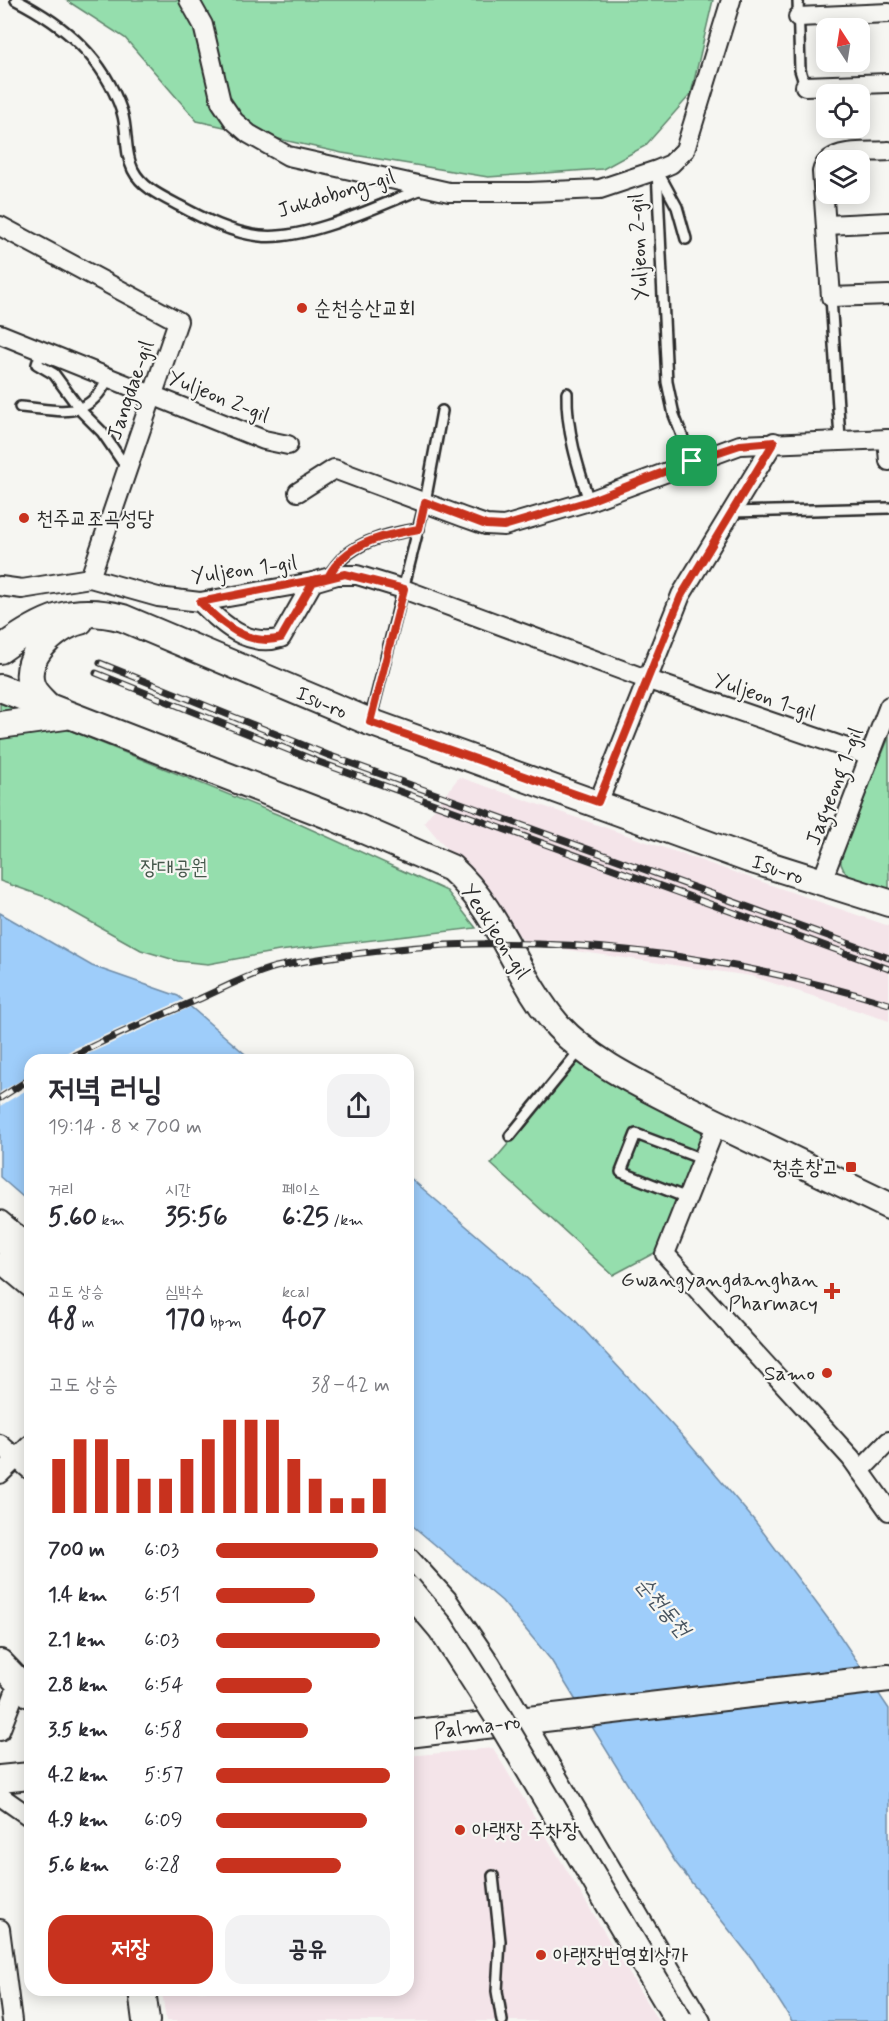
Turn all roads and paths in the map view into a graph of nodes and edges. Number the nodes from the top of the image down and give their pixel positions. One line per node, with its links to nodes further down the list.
1 (16, 0): 10 (lane, Jukdobong-gil)
2 (189, 0): 10 (street, Jukdobong-gil)
3 (731, 0): 9 (street, Jukdobong-gil)
4 (798, 8): 5 (street); 7 (lane)
5 (889, 13)
6 (889, 83): 7 (street)
7 (805, 86)
8 (889, 152): 12 (street)
9 (657, 170): 10 (street, Jukdobong-gil); 14 (lane); 29 (lane, Yuljeon 2-gil)
10 (429, 186)
11 (889, 222): 12 (street)
12 (827, 225): 16 (street)
13 (0, 226): 21 (street, Jangdae-gil)
14 (686, 239)
15 (889, 295): 16 (street)
16 (831, 297): 25 (lane)
17 (0, 334): 18 (street, Yuljeon 2-gil)
18 (42, 350): 19 (street, Yuljeon 2-gil); 23 (lane)
19 (109, 377): 21 (street, Yuljeon 2-gil); 23 (lane)
20 (567, 393): 33 (lane)
21 (152, 394): 28 (street, Yuljeon 2-gil); 31 (street, Jangdae-gil)
22 (20, 407): 23 (lane)
23 (79, 409): 31 (lane)
24 (441, 411): 34 (lane)
25 (840, 439): 26 (street); 27 (street)
26 (888, 439): 30 (street)
27 (774, 442): 29 (street); 36 (street)
28 (288, 445)
29 (692, 461): 33 (street)
30 (889, 461)
31 (126, 467): 38 (street, Jangdae-gil)
32 (298, 492): 34 (street)
33 (589, 501): 34 (street)
34 (425, 502): 37 (lane)
35 (889, 508): 36 (lane)
36 (732, 512): 45 (street)
37 (419, 529): 39 (lane); 41 (lane)
38 (90, 578): 40 (street); 42 (street, Yuljeon 1-gil)
39 (321, 580): 41 (street, Yuljeon 1-gil); 42 (street, Yuljeon 1-gil); 42 (street)
40 (0, 586)
41 (404, 589): 45 (street, Yuljeon 1-gil); 49 (lane)
42 (200, 602)
43 (123, 618): 44 (main road, Isu-ro); 48 (main road); 49 (main road, Isu-ro)
44 (0, 650)
45 (646, 679): 51 (street, Yuljeon 1-gil); 52 (street)
46 (0, 688): 48 (main road, Yeokjeon-gil)
47 (889, 706): 51 (street, Jagyeong 1-gil)
48 (59, 712): 50 (main road); 55 (main road, Yeokjeon-gil)
49 (370, 722): 52 (main road, Isu-ro)
50 (0, 725)
51 (870, 756): 53 (street, Jagyeong 1-gil)
52 (598, 802): 53 (main road, Isu-ro)
53 (821, 883): 54 (main road, Isu-ro)
54 (889, 903)
55 (582, 1047): 56 (main road, Yeokjeon-gil); 57 (lane)
56 (717, 1123): 58 (street); 60 (main road, Yeokjeon-gil)
57 (510, 1136)
58 (702, 1160): 59 (street); 59 (lane)
59 (687, 1198): 74 (street)
60 (889, 1206)
61 (0, 1220): 63 (street)
62 (0, 1239): 65 (main road)
63 (24, 1240)
64 (0, 1248): 67 (main road)
65 (24, 1258)
66 (0, 1263): 68 (street)
67 (24, 1268)
68 (24, 1282)
69 (889, 1441): 74 (street)
70 (0, 1444): 72 (street)
71 (24, 1451): 72 (street)
72 (16, 1458): 73 (street); 75 (street)
73 (24, 1465)
74 (860, 1471): 76 (street)
75 (0, 1474)
76 (889, 1510)
77 (414, 1562): 85 (street)
78 (414, 1584): 101 (main road)
79 (414, 1596): 100 (main road, bridge)
80 (414, 1613): 86 (street)
81 (0, 1663): 83 (main road)
82 (889, 1678): 85 (main road, Palma-ro)
83 (24, 1685)
84 (24, 1690): 87 (street)
85 (535, 1719): 86 (main road, Palma-ro); 102 (street)
86 (488, 1725): 88 (main road, Palma-ro); 99 (street)
87 (0, 1731)
88 (414, 1733)
89 (24, 1777): 90 (main road)
90 (0, 1779)
91 (0, 1796): 92 (street)
92 (24, 1813)
93 (493, 1876): 98 (lane)
94 (0, 1929): 96 (street)
95 (143, 1996): 97 (main road)
96 (12, 2021)
97 (146, 2021)
98 (502, 2021)
99 (666, 2021)
100 (679, 2021)
101 (690, 2021)
102 (700, 2021)

